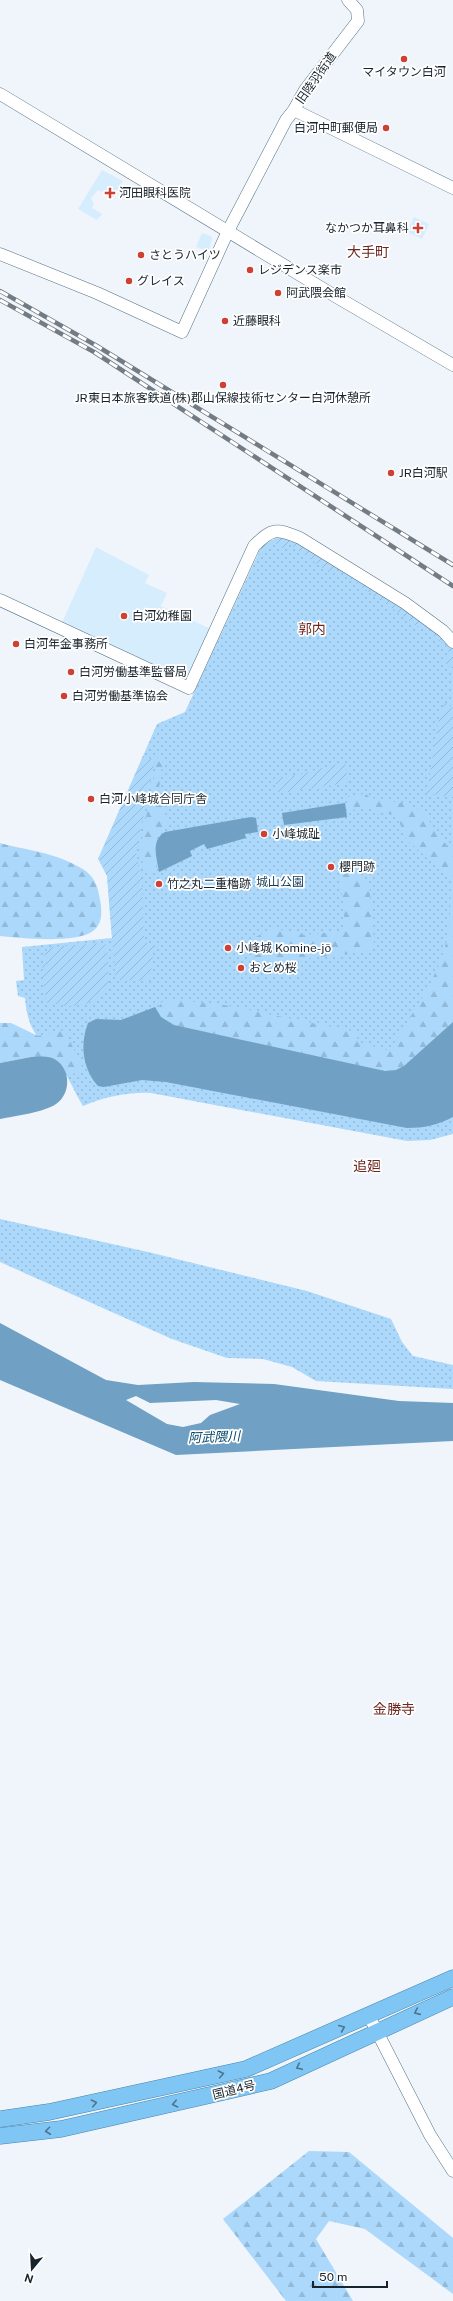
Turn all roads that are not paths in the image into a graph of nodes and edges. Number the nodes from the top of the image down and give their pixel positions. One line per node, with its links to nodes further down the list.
1 (348, 0): 3 (street, 旧陸羽街道)
2 (0, 94): 5 (street)
3 (294, 110): 4 (street, 旧陸羽街道); 5 (street)
4 (453, 188)
5 (228, 231): 6 (street); 7 (street)
6 (1, 256)
7 (453, 365)
8 (0, 600): 9 (street)
9 (453, 642)
10 (453, 1978): 12 (highway, 国道4号)
11 (453, 1996): 13 (highway, 国道4号, one-way to 13)
12 (369, 2016): 13 (street); 14 (highway, 国道4号, one-way to 12)
13 (377, 2030): 15 (highway, 国道4号, one-way to 15); 16 (street)
14 (0, 2119)
15 (0, 2136)
16 (453, 2171)

